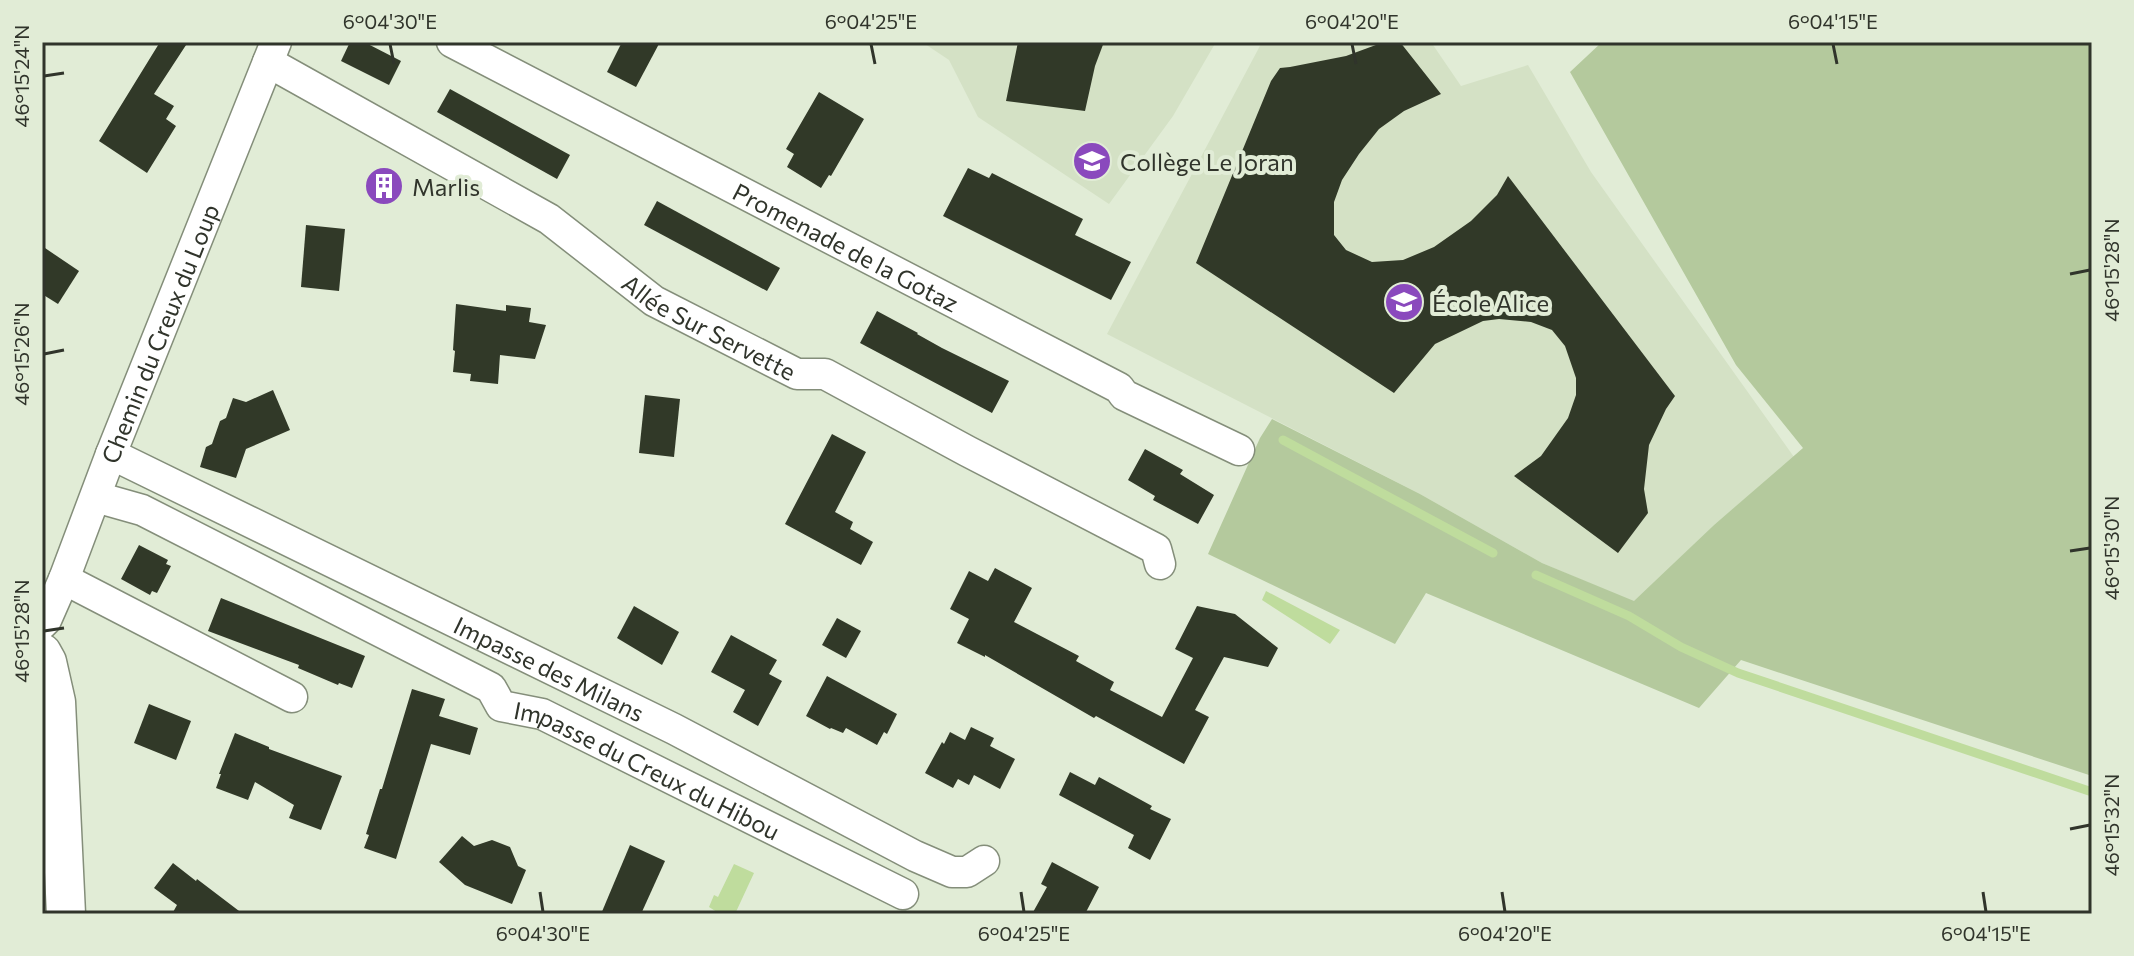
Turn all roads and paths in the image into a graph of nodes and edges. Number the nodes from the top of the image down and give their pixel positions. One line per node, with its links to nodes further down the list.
1 (452, 42): 3 (street, Promenade de la Gotaz)
2 (272, 52): 4 (street, Chemin du Creux du Loup); 6 (street, Allée Sur Servette)
3 (1239, 450)
4 (111, 454): 5 (street, Chemin du Creux du Loup); 11 (street, Impasse des Milans)
5 (96, 497): 7 (street, Chemin du Creux du Loup); 12 (street, Impasse du Creux du Hibou)
6 (1160, 564)
7 (64, 579): 8 (street, Chemin du Creux du Loup); 10 (street)
8 (42, 624)
9 (42, 653): 13 (street)
10 (292, 697)
11 (984, 861)
12 (903, 894)
13 (66, 914)

